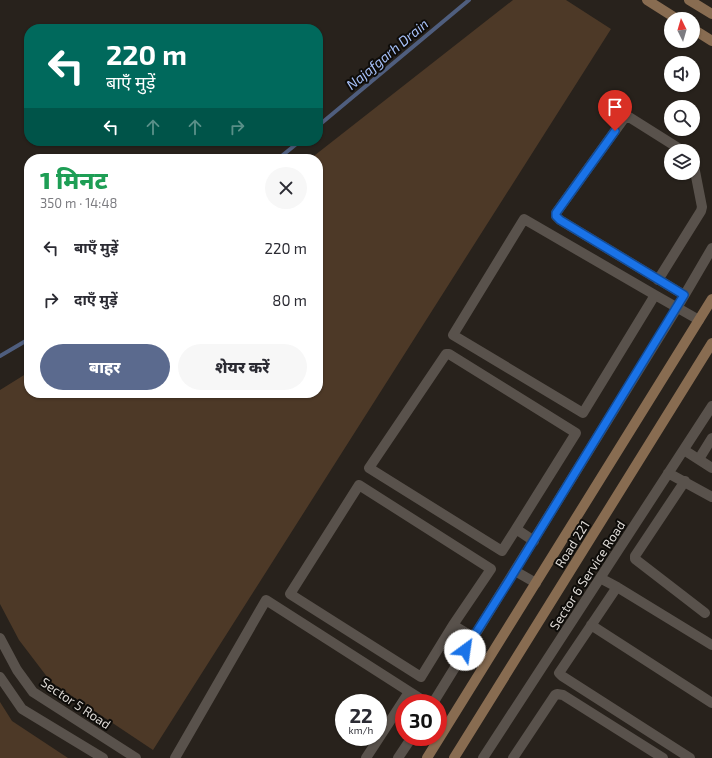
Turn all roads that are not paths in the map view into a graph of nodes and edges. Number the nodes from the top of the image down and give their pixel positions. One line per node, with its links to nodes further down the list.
1 (647, 0): 3 (main road)
2 (690, 0): 4 (main road)
3 (666, 12)
4 (712, 14)
5 (700, 33): 6 (main road)
6 (712, 41)
7 (672, 144): 10 (street)
8 (697, 180): 10 (street)
9 (712, 248): 12 (street)
10 (658, 280): 12 (street)
11 (655, 295): 11 (street); 14 (street)
12 (684, 295): 14 (street)
13 (712, 299): 15 (main road)
14 (677, 308): 15 (street); 26 (street)
15 (699, 320): 29 (main road)
16 (712, 343): 49 (main road, Road 221)
17 (712, 406): 19 (street, Sector 6 Service Road)
18 (712, 438): 20 (street)
19 (684, 450): 20 (street); 22 (street, Sector 6 Service Road)
20 (699, 459): 21 (street)
21 (712, 468)
22 (668, 473): 23 (street); 28 (street, Sector 6 Service Road)
23 (685, 481): 24 (street); 31 (street)
24 (712, 497)
25 (516, 529): 25 (street); 26 (street)
26 (534, 541): 27 (street)
27 (515, 571): 29 (street); 34 (street)
28 (600, 578): 30 (street); 50 (street, Sector 6 Service Road)
29 (536, 583): 48 (main road)
30 (617, 587): 33 (street); 36 (street)
31 (705, 613)
32 (453, 625): 32 (street); 34 (street)
33 (591, 625): 41 (street); 53 (street)
34 (473, 637): 40 (street)
35 (0, 638): 44 (street, Sector 5 Road)
36 (712, 645)
37 (0, 677): 43 (street)
38 (410, 692): 39 (street); 45 (street); 46 (street)
39 (413, 694)
40 (438, 694)
41 (712, 703)
42 (406, 746): 47 (street)
43 (103, 758)
44 (136, 758)
45 (175, 758)
46 (366, 758)
47 (398, 758)
48 (427, 758)
49 (454, 758)
50 (483, 758)
51 (513, 758): 52 (street)
52 (663, 758)
53 (690, 758)

